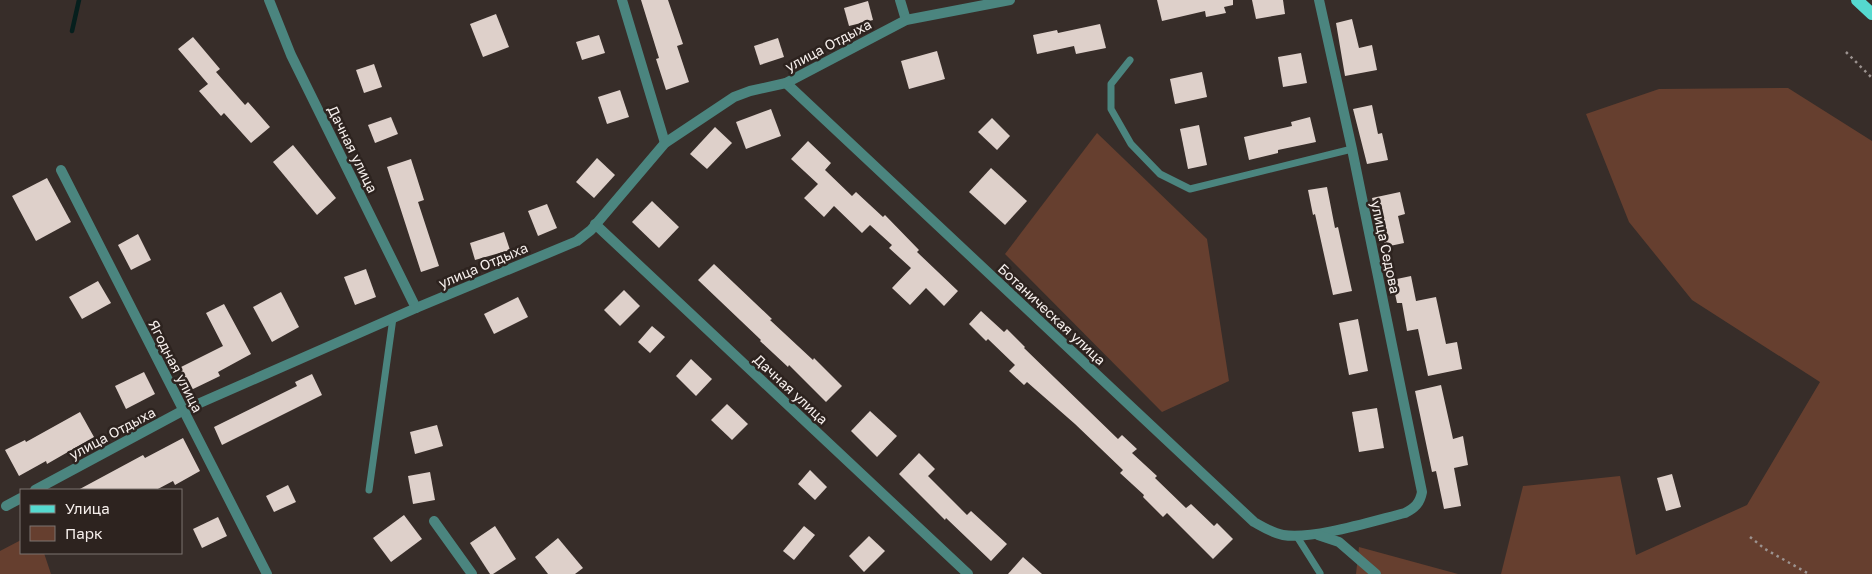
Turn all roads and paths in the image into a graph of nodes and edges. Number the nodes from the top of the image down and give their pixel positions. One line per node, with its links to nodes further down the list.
1 (622, 0): 13 (street)
2 (900, 0): 8 (street)
3 (1010, 0): 8 (street, улица Отдыха)
4 (1319, 0): 14 (street, улица Седова)
5 (1857, 0): 7 (main road)
6 (272, 1): 17 (street, Дачная улица)
7 (1872, 14)
8 (906, 20): 12 (street, улица Отдыха)
9 (1846, 52): 11 (path)
10 (1130, 60): 14 (lane)
11 (1872, 78)
12 (786, 83): 13 (street, улица Отдыха); 26 (street, Ботаническая улица)
13 (665, 144): 16 (street, улица Отдыха)
14 (1352, 149): 25 (street, улица Седова)
15 (61, 170): 19 (street, Ягодная улица)
16 (595, 224): 17 (street, улица Отдыха); 31 (street, Дачная улица)
17 (416, 308): 18 (street, улица Отдыха)
18 (393, 318): 19 (street, улица Отдыха); 21 (lane)
19 (184, 410): 20 (street, улица Отдыха); 29 (street, Ягодная улица)
20 (37, 489)
21 (369, 490)
22 (20, 499): 23 (street)
23 (6, 506)
24 (434, 521): 30 (street)
25 (1314, 534): 26 (street, Ботаническая улица); 32 (street)
26 (1296, 535): 28 (lane)
27 (1750, 537): 33 (path)
28 (1320, 573)
29 (267, 574)
30 (472, 574)
31 (968, 574)
32 (1376, 574)
33 (1809, 574)

